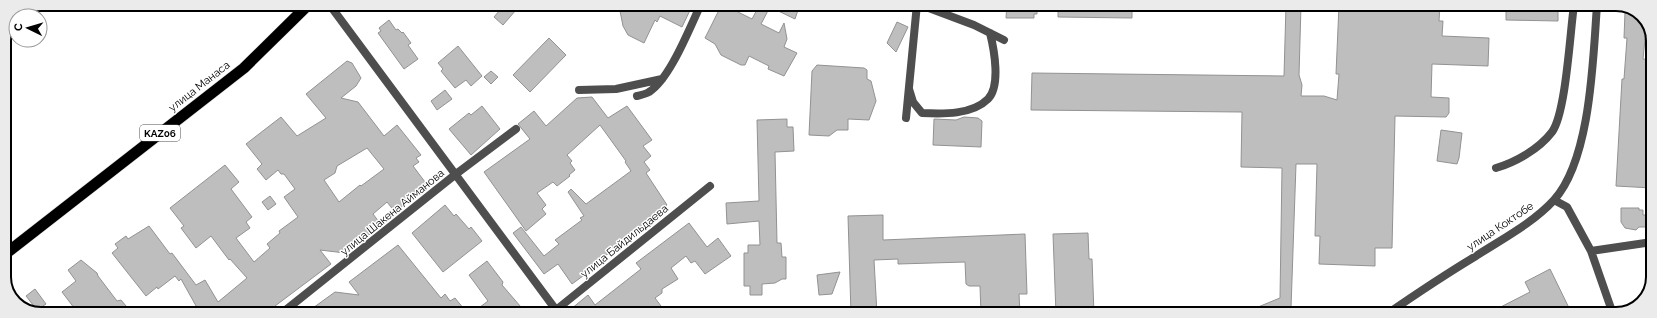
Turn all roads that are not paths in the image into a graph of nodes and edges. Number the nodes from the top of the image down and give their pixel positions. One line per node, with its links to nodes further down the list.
1 (302, 11): 21 (highway, улица Манаса / KAZ06)
2 (335, 11): 17 (street)
3 (698, 11): 10 (street)
4 (917, 11): 11 (street)
5 (935, 11): 8 (street)
6 (1573, 11): 16 (street)
7 (1596, 11): 19 (street, улица Коктобе)
8 (990, 33): 9 (street); 11 (street)
9 (1004, 40)
10 (662, 79): 12 (street); 13 (street)
11 (908, 89): 14 (street)
12 (579, 90)
13 (637, 96)
14 (906, 118)
15 (516, 129): 17 (street, улица Шакена Айманова)
16 (1496, 168)
17 (456, 174): 23 (street, улица Шакена Айманова); 24 (street)
18 (710, 186): 25 (street, улица Байдильдаева)
19 (1554, 200): 22 (street); 26 (street, улица Коктобе)
20 (1646, 243): 22 (street)
21 (11, 250)
22 (1591, 251): 27 (street)
23 (290, 307)
24 (552, 307)
25 (562, 307)
26 (1398, 307)
27 (1610, 307)

